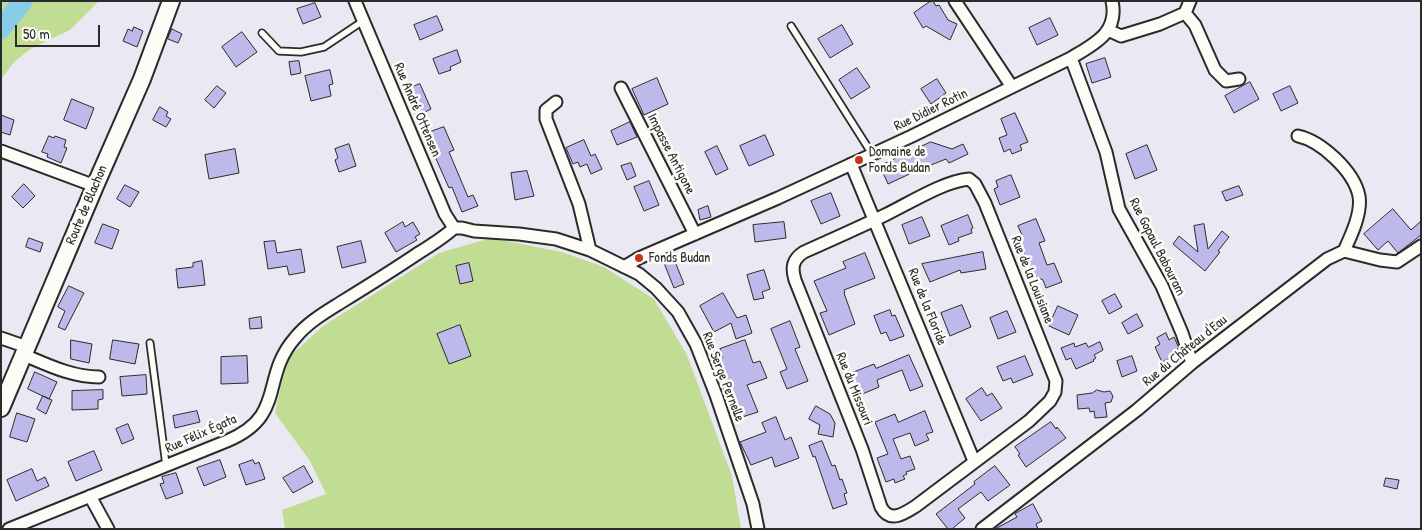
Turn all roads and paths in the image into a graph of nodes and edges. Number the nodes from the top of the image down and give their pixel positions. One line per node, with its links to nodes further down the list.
1 (171, 1): 20 (street, Route de Blachon)
2 (355, 1): 7 (street, Rue André Ottensen)
3 (955, 1): 13 (street)
4 (1112, 1): 9 (street)
5 (1190, 1): 6 (street)
6 (1185, 13): 9 (street); 12 (street)
7 (364, 24): 10 (lane); 22 (street, Rue André Ottensen)
8 (791, 26): 18 (lane)
9 (1108, 30): 11 (street, Rue Didier Rotin)
10 (262, 33)
11 (1071, 58): 13 (street, Rue Didier Rotin); 31 (street, Rue Gopaul Babouram)
12 (1239, 79)
13 (1012, 87): 18 (street, Rue Didier Rotin)
14 (621, 88): 23 (street, Impasse Antigone)
15 (556, 102): 25 (street)
16 (1298, 136): 26 (street)
17 (1, 152): 20 (street)
18 (872, 154): 19 (street, Rue Didier Rotin)
19 (851, 164): 21 (street, Rue de la Floride); 23 (street, Rue Didier Rotin)
20 (94, 186): 30 (street, Route de Blachon)
21 (875, 220): 34 (street, Rue de la Floride); 34 (street, Rue de la Louisiane); 34 (street, Rue du Missouri)
22 (454, 228): 25 (street, Rue Serge Pernelle); 35 (street, Rue Félix Égata)
23 (694, 234): 27 (street, Rue Didier Rotin)
24 (1421, 246): 26 (street)
25 (590, 250): 27 (street, Rue Serge Pernelle)
26 (1344, 251): 31 (street, Rue du Château d'Eau)
27 (624, 267): 39 (street, Rue Serge Pernelle)
28 (1, 338): 30 (street)
29 (150, 343): 35 (lane)
30 (25, 351): 32 (street); 33 (street, Route de Blachon)
31 (1192, 363): 40 (street, Rue du Château d'Eau)
32 (99, 376)
33 (1, 408)
34 (974, 462)
35 (166, 465): 36 (street, Rue Félix Égata)
36 (90, 496): 37 (street, Rue Félix Égata); 38 (street)
37 (9, 529)
38 (108, 529)
39 (758, 529)
40 (982, 529)

